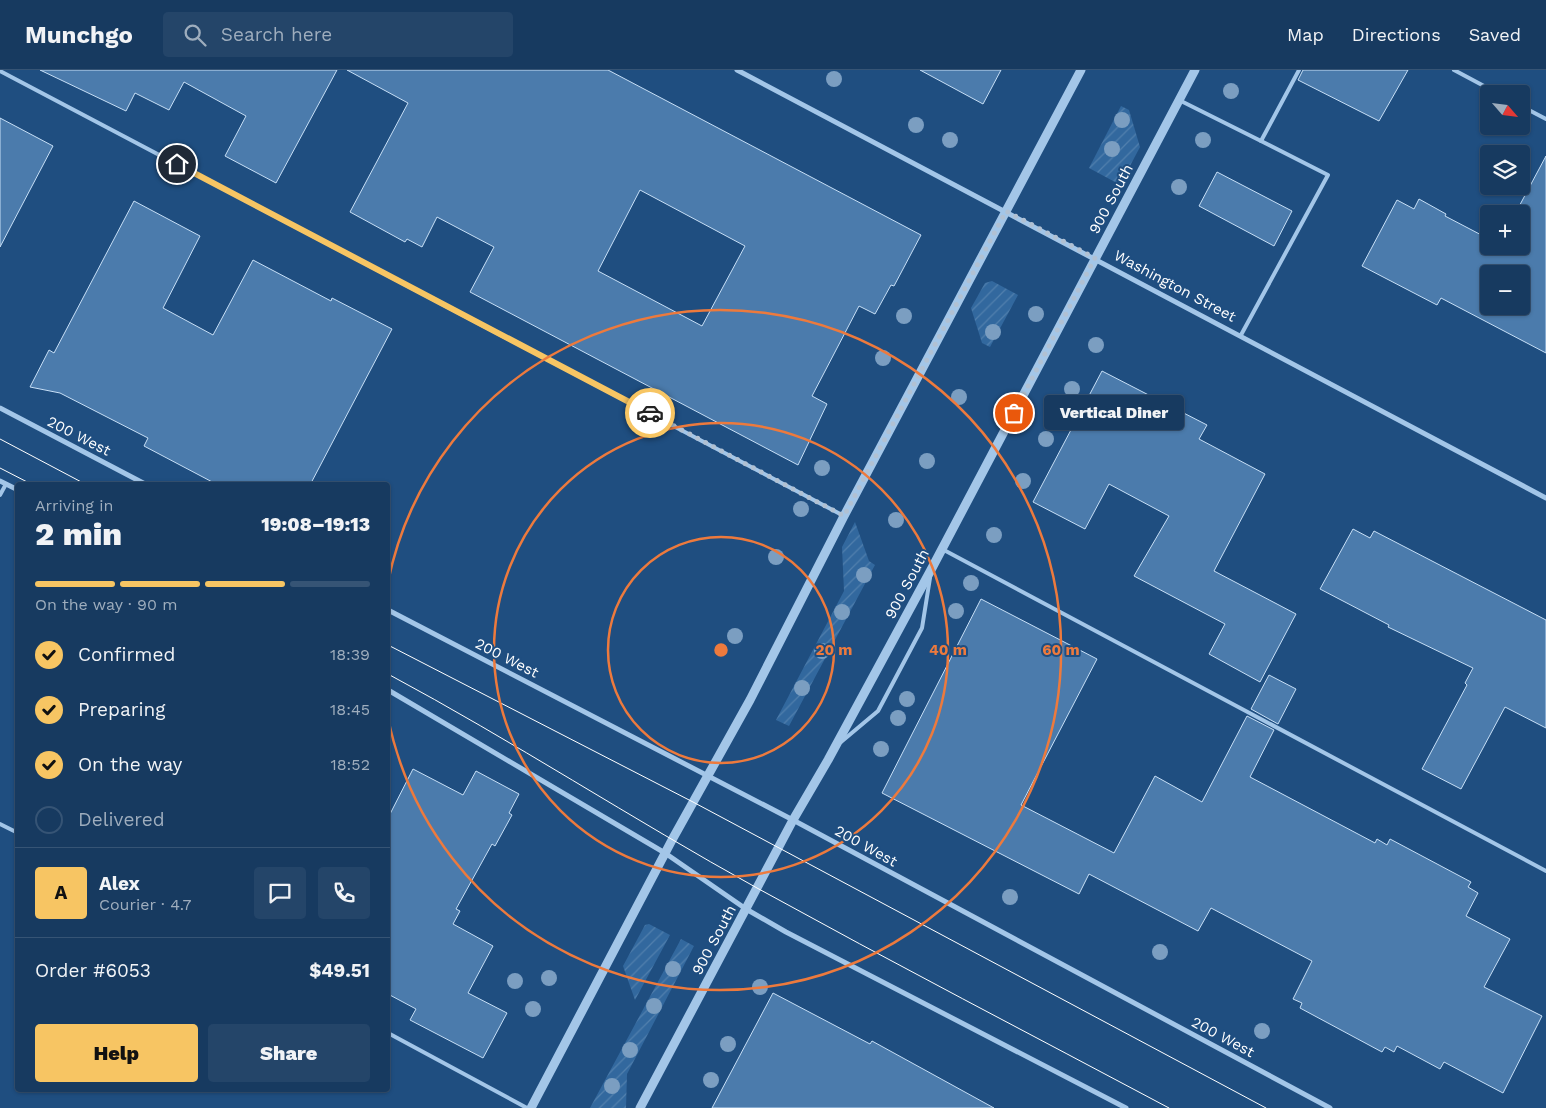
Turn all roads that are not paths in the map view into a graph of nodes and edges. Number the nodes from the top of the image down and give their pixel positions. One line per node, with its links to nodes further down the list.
1 (738, 70): 12 (street, Washington Street)
2 (1081, 70): 12 (street)
3 (1195, 70): 8 (street, 900 South)
4 (1299, 70): 11 (lane)
5 (1454, 70): 7 (lane)
6 (0, 71): 22 (lane)
7 (1482, 85)
8 (1179, 100): 11 (lane); 13 (street, 900 South)
9 (1530, 111): 10 (lane)
10 (1546, 119)
11 (1261, 141): 14 (lane)
12 (1006, 211): 13 (street, Washington Street); 22 (street)
13 (1095, 258): 14 (street, Washington Street); 23 (street, 900 South)
14 (1241, 335): 21 (street, Washington Street)
15 (0, 408): 17 (street, 200 West)
16 (0, 481): 18 (street)
17 (141, 482)
18 (6, 484): 19 (street); 20 (lane)
19 (15, 488)
20 (0, 495)
21 (1546, 498)
22 (844, 516): 28 (street)
23 (942, 549): 24 (street, 900 South); 33 (lane)
24 (932, 568): 27 (street, 900 South); 27 (lane)
25 (390, 611): 28 (street, 200 West)
26 (390, 691): 32 (street)
27 (836, 747): 29 (street, 900 South)
28 (706, 776): 29 (street, 200 West); 32 (street)
29 (793, 820): 34 (street, 900 South); 40 (street, 200 West)
30 (0, 824): 31 (lane)
31 (15, 832)
32 (665, 853): 34 (street); 37 (street)
33 (1546, 871)
34 (746, 909): 38 (street, 900 South); 39 (street)
35 (390, 1034): 36 (lane)
36 (527, 1108)
37 (531, 1108)
38 (640, 1108)
39 (1126, 1108)
40 (1330, 1108)

